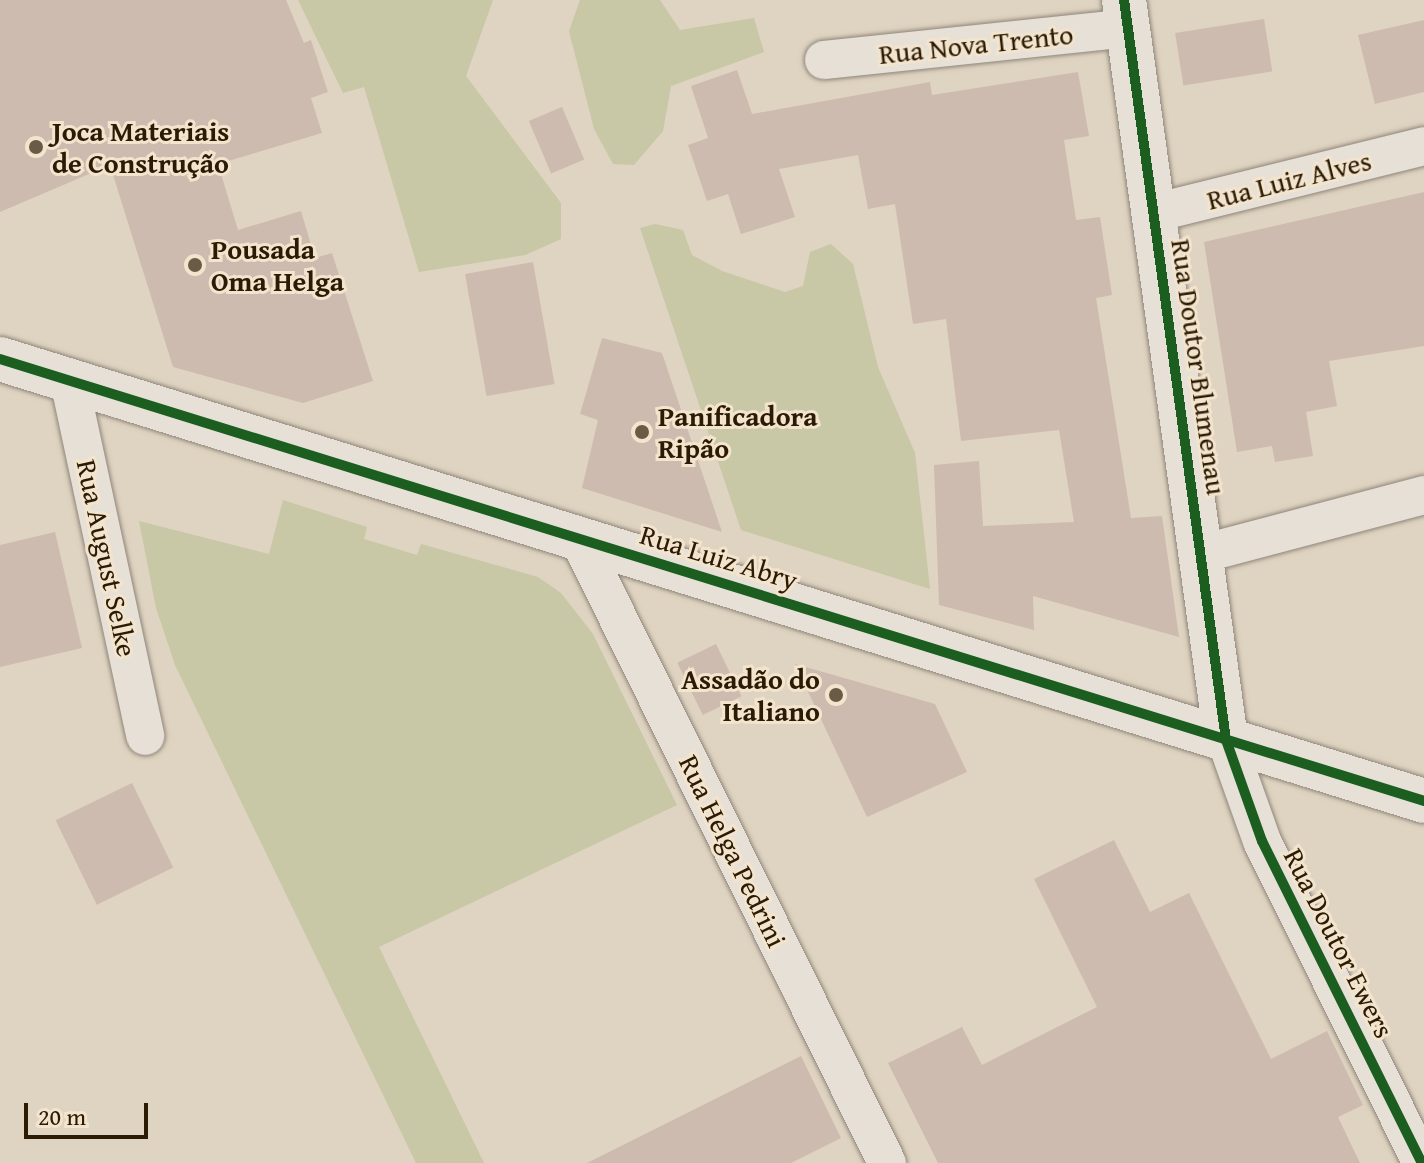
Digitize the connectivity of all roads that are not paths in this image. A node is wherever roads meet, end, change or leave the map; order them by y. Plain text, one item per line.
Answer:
1 (1126, 14) edge
2 (824, 60) dead end
3 (1424, 146) edge
4 (1154, 213) junction
5 (0, 359) edge
6 (69, 380) junction
7 (1424, 495) edge
8 (579, 539) junction
9 (1201, 554) junction
10 (145, 736) dead end
11 (1226, 740) junction
12 (1424, 801) edge
13 (887, 1163) edge
14 (1422, 1163) edge

1 - 2 street, Rua Nova Trento
1 - 4 main road, Rua Doutor Blumenau
3 - 4 street, Rua Luiz Alves
4 - 9 main road, Rua Doutor Blumenau
5 - 6 main road, Rua Luiz Abry
6 - 8 main road, Rua Luiz Abry
6 - 10 street, Rua August Selke
7 - 9 street
8 - 11 main road, Rua Luiz Abry
8 - 13 street, Rua Helga Pedrini
9 - 11 main road, Rua Doutor Blumenau
11 - 12 main road, Rua Luiz Abry
11 - 14 street, Rua Doutor Ewers

